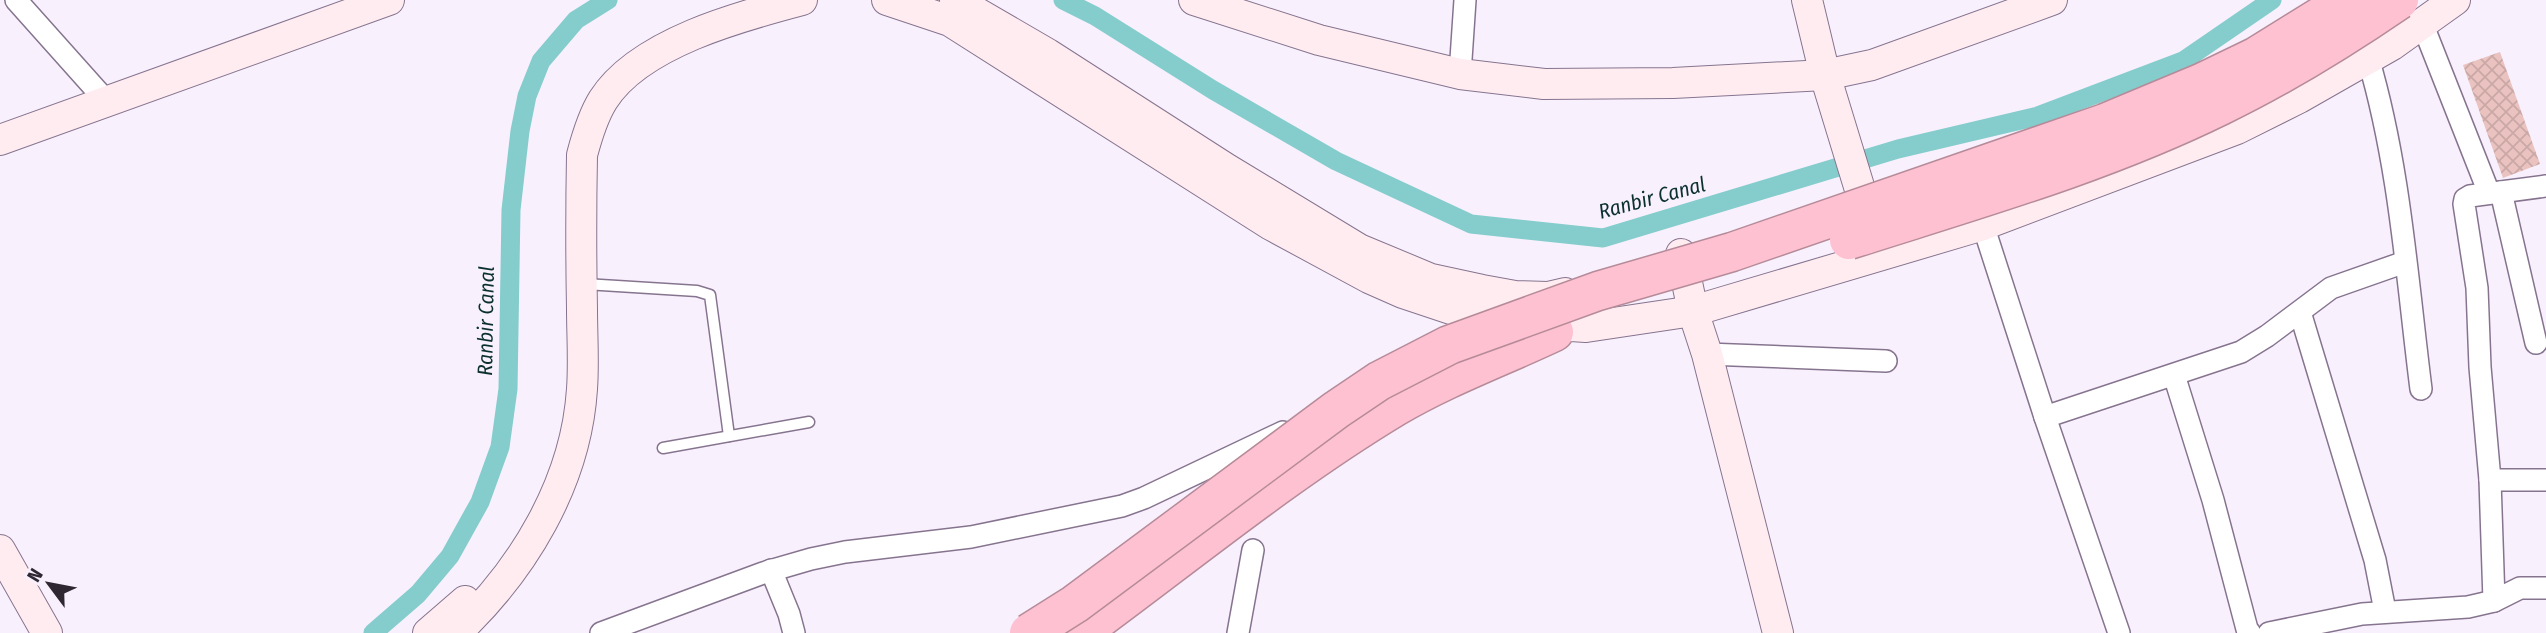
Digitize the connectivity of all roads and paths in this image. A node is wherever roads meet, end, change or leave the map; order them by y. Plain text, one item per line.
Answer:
1 (16, 0) edge
2 (389, 0) edge
3 (731, 0) edge
4 (802, 0) edge
5 (887, 0) edge
6 (955, 0) edge
7 (1194, 0) edge
8 (1465, 0) edge
9 (1807, 0) edge
10 (2052, 0) edge
11 (2330, 0) edge
12 (2347, 0) edge
13 (2455, 0) edge
14 (2411, 12) edge
15 (2368, 58) junction
16 (1460, 74) junction
17 (1825, 75) junction
18 (108, 103) junction
19 (0, 140) edge
20 (2546, 186) edge
21 (1860, 189) junction
22 (2495, 193) junction
23 (1983, 225) junction
24 (1681, 254) junction
25 (2405, 262) junction
26 (582, 284) junction
27 (1570, 292) junction
28 (1693, 311) junction
29 (2300, 312) junction
30 (1503, 319) junction
31 (2536, 343) dead end
32 (1707, 354) junction
33 (1886, 361) dead end
34 (2174, 375) junction
35 (2421, 389) dead end
36 (2045, 417) junction
37 (809, 422) dead end
38 (729, 436) junction
39 (663, 448) dead end
40 (2490, 480) junction
41 (2546, 480) edge
42 (0, 550) edge
43 (1254, 550) dead end
44 (771, 570) junction
45 (2546, 588) edge
46 (2494, 601) junction
47 (2385, 611) junction
48 (47, 633) edge
49 (428, 633) edge
50 (456, 633) edge
51 (601, 633) edge
52 (794, 633) edge
53 (1029, 633) edge
54 (1080, 633) edge
55 (1238, 633) edge
56 (1778, 633) edge
57 (2119, 633) edge
58 (2250, 633) edge
59 (2269, 633) edge

1 - 18 street
2 - 18 street
3 - 49 street
4 - 26 street
5 - 30 street
6 - 27 street
7 - 16 street
8 - 16 street
9 - 17 street
10 - 17 street
11 - 21 street
12 - 53 highway, bridge
13 - 14 street
14 - 15 street
14 - 22 street
14 - 54 highway, bridge
15 - 23 street
15 - 25 street
16 - 17 street
17 - 21 street
18 - 19 street
20 - 22 street
21 - 24 street
22 - 31 street
22 - 40 street
23 - 28 street
23 - 36 street
24 - 27 street
24 - 28 street
25 - 29 street
25 - 35 street
26 - 38 lane
26 - 50 street
27 - 30 street
28 - 30 street
28 - 32 street
29 - 34 street
29 - 47 street
30 - 44 street
32 - 33 street
32 - 56 street
34 - 36 street
34 - 58 street
36 - 57 street
37 - 38 lane
38 - 39 lane
40 - 41 street
40 - 46 street
42 - 48 street
43 - 55 street
44 - 51 street
44 - 52 street
45 - 46 street
46 - 47 street
47 - 59 street

